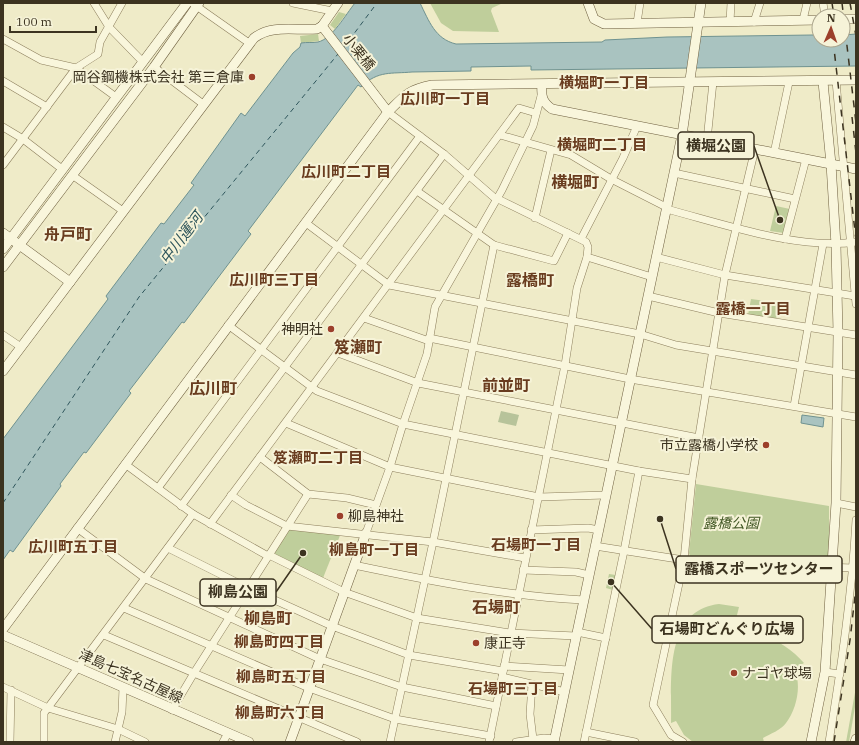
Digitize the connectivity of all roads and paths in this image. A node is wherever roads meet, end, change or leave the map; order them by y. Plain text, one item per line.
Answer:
1 (94, 3) edge
2 (122, 3) edge
3 (187, 3) edge
4 (292, 3) edge
5 (338, 3) edge
6 (588, 3) edge
7 (640, 3) edge
8 (701, 3) edge
9 (731, 3) edge
10 (760, 3) edge
11 (807, 3) edge
12 (196, 4) edge
13 (332, 11) junction
14 (803, 20) junction
15 (811, 20) edge
16 (699, 22) junction
17 (730, 22) junction
18 (754, 22) junction
19 (637, 23) junction
20 (322, 26) junction
21 (109, 27) junction
22 (3, 39) edge
23 (249, 43) junction
24 (143, 62) junction
25 (154, 67) junction
26 (76, 68) junction
27 (856, 80) edge
28 (3, 81) edge
29 (836, 81) junction
30 (689, 82) junction
31 (713, 82) junction
32 (789, 82) junction
33 (823, 82) junction
34 (542, 85) junction
35 (541, 96) junction
36 (116, 97) junction
37 (203, 104) junction
38 (47, 107) junction
39 (388, 112) junction
40 (536, 113) junction
41 (637, 126) junction
42 (3, 127) edge
43 (500, 135) junction
44 (682, 135) junction
45 (420, 136) junction
46 (23, 139) junction
47 (707, 140) junction
48 (525, 142) junction
49 (755, 149) junction
50 (551, 150) junction
51 (774, 153) junction
52 (444, 154) junction
53 (806, 159) junction
54 (831, 164) junction
55 (3, 165) edge
56 (843, 167) junction
57 (62, 169) junction
58 (856, 169) edge
59 (674, 173) junction
60 (72, 175) junction
61 (470, 176) junction
62 (611, 179) junction
63 (746, 189) junction
64 (417, 191) junction
65 (498, 199) junction
66 (795, 199) junction
67 (666, 208) junction
68 (445, 210) junction
69 (123, 211) junction
70 (535, 218) junction
71 (306, 223) junction
72 (737, 227) junction
73 (3, 233) edge
74 (568, 233) junction
75 (476, 234) junction
76 (11, 239) junction
77 (581, 239) junction
78 (785, 239) junction
79 (854, 242) edge
80 (823, 244) junction
81 (20, 245) junction
82 (494, 245) junction
83 (836, 245) junction
84 (338, 247) junction
85 (3, 249) edge
86 (587, 257) junction
87 (656, 257) junction
88 (363, 265) junction
89 (3, 267) edge
90 (725, 275) junction
91 (652, 277) junction
92 (70, 282) junction
93 (389, 285) junction
94 (815, 290) junction
95 (838, 294) junction
96 (441, 296) junction
97 (648, 296) junction
98 (856, 300) edge
99 (482, 304) junction
100 (719, 313) junction
101 (364, 318) junction
102 (573, 322) junction
103 (228, 325) junction
104 (808, 328) junction
105 (838, 333) junction
106 (640, 334) junction
107 (3, 335) edge
108 (856, 335) edge
109 (429, 339) junction
110 (21, 347) junction
111 (473, 348) junction
112 (260, 349) junction
113 (713, 352) junction
114 (338, 353) junction
115 (565, 365) junction
116 (801, 365) junction
117 (286, 368) junction
118 (3, 371) edge
119 (837, 372) junction
120 (856, 375) edge
121 (630, 379) junction
122 (418, 383) junction
123 (312, 388) junction
124 (464, 392) junction
125 (706, 392) junction
126 (794, 406) junction
127 (556, 410) junction
128 (836, 413) junction
129 (856, 417) edge
130 (286, 423) junction
131 (621, 423) junction
132 (403, 424) junction
133 (455, 435) junction
134 (699, 438) junction
135 (548, 453) junction
136 (260, 457) junction
137 (126, 464) junction
138 (612, 466) junction
139 (390, 467) junction
140 (639, 471) junction
141 (447, 478) junction
142 (692, 479) junction
143 (158, 488) junction
144 (308, 494) junction
145 (606, 494) junction
146 (231, 496) junction
147 (539, 497) junction
148 (836, 503) junction
149 (376, 505) junction
150 (181, 506) junction
151 (856, 507) edge
152 (193, 514) junction
153 (856, 520) edge
154 (210, 524) junction
155 (287, 526) junction
156 (77, 528) junction
157 (531, 530) junction
158 (598, 530) junction
159 (366, 533) junction
160 (434, 542) junction
161 (595, 546) junction
162 (168, 548) junction
163 (624, 551) junction
164 (268, 555) junction
165 (525, 558) junction
166 (684, 560) junction
167 (354, 565) junction
168 (832, 567) junction
169 (853, 568) junction
170 (523, 570) junction
171 (589, 575) junction
172 (146, 579) junction
173 (425, 580) junction
174 (248, 588) junction
175 (344, 592) junction
176 (518, 595) junction
177 (584, 600) junction
178 (124, 608) junction
179 (230, 617) junction
180 (417, 618) junction
181 (332, 626) junction
182 (3, 628) edge
183 (510, 633) junction
184 (3, 634) edge
185 (577, 634) junction
186 (104, 635) junction
187 (606, 638) junction
188 (212, 645) junction
189 (409, 655) junction
190 (320, 658) junction
191 (78, 668) junction
192 (569, 670) junction
193 (503, 671) junction
194 (825, 672) junction
195 (194, 673) junction
196 (840, 674) junction
197 (532, 684) junction
198 (3, 687) edge
199 (402, 687) junction
200 (123, 688) junction
201 (309, 688) junction
202 (10, 690) junction
203 (565, 692) junction
204 (496, 706) junction
205 (48, 708) junction
206 (172, 710) junction
207 (299, 717) junction
208 (395, 719) junction
209 (118, 729) junction
210 (586, 732) junction
211 (228, 733) junction
212 (671, 734) junction
213 (490, 739) edge
214 (856, 739) edge
215 (533, 740) junction
216 (554, 741) edge
217 (10, 742) edge
218 (44, 742) edge
219 (116, 742) edge
220 (145, 742) edge
221 (223, 742) edge
222 (249, 742) edge
223 (290, 742) edge
224 (357, 742) edge
225 (390, 742) edge
226 (516, 742) edge
227 (584, 742) edge
228 (635, 742) edge
229 (668, 742) edge
230 (683, 742) edge
231 (811, 742) edge
232 (829, 742) edge
233 (856, 742) edge

1 - 21 street
2 - 21 street
3 - 24 street
4 - 13 street
5 - 13 street
6 - 19 street
7 - 19 street
8 - 16 street
9 - 17 street
10 - 18 street
11 - 14 street
12 - 23 street
12 - 25 street
13 - 20 street
14 - 15 street
14 - 18 street
16 - 17 street
16 - 19 street
16 - 30 street
17 - 18 street
20 - 23 street
20 - 39 street, 小栗橋
21 - 24 street
21 - 26 street
22 - 26 street
23 - 37 street
24 - 36 street
25 - 37 street
25 - 60 street
26 - 36 street
26 - 38 street
27 - 29 street
28 - 38 street
29 - 33 street
29 - 56 street
30 - 31 street
30 - 34 street
30 - 44 street
31 - 32 street
31 - 47 street
32 - 33 street
32 - 51 street
33 - 54 street
34 - 35 street
34 - 39 street
35 - 40 street
35 - 41 street
36 - 57 street
37 - 69 street
38 - 46 street
39 - 45 street
39 - 71 street
40 - 43 street
40 - 48 street
41 - 44 street
41 - 62 street
42 - 46 street
43 - 48 street
43 - 61 street
44 - 47 street
44 - 59 street
45 - 52 street
45 - 84 street
46 - 55 street
46 - 57 street
47 - 49 street
48 - 50 street
48 - 65 street
49 - 51 street
49 - 63 street
50 - 62 street
50 - 70 street
51 - 53 street
52 - 61 street
52 - 64 street
53 - 54 street
53 - 66 street
54 - 56 street
54 - 83 street
56 - 58 street
56 - 79 street
57 - 76 street
59 - 63 street
59 - 67 street
60 - 69 street
60 - 81 street
61 - 65 street
61 - 68 street
62 - 67 street
62 - 77 street
63 - 66 street
63 - 72 street
64 - 68 street
64 - 88 street
65 - 70 street
65 - 75 street
66 - 78 street
67 - 72 street
67 - 87 street
68 - 75 street
68 - 93 street
69 - 92 street
70 - 74 street
71 - 84 street
71 - 103 street
72 - 78 street
72 - 90 street
73 - 76 street
74 - 77 street
74 - 82 street
75 - 82 street
75 - 96 street
76 - 81 street
76 - 85 street
77 - 86 street
78 - 80 street
79 - 83 street
79 - 98 street
80 - 83 street
80 - 94 street
81 - 89 street
81 - 92 street
82 - 99 street
83 - 95 street
84 - 88 street
84 - 112 street
86 - 91 street
86 - 102 street
87 - 90 street
87 - 91 street
88 - 93 street
88 - 117 street
90 - 94 street
90 - 100 street
91 - 97 street
92 - 110 street
93 - 96 street
93 - 101 street
94 - 95 street
94 - 104 street
95 - 98 street
95 - 105 street
96 - 99 street
96 - 109 street
97 - 100 street
97 - 106 street
99 - 102 street
99 - 111 street
100 - 104 street
100 - 113 street
101 - 109 street
101 - 114 street
102 - 106 street
102 - 115 street
103 - 112 street
103 - 137 street
104 - 105 street
104 - 116 street
105 - 108 street
105 - 119 street
106 - 113 street
106 - 121 street
107 - 110 street
109 - 111 street
109 - 122 street
110 - 118 street
111 - 115 street
111 - 124 street
112 - 117 street
112 - 143 street
113 - 116 street
113 - 125 street
114 - 122 street
114 - 123 street
115 - 121 street
115 - 127 street
116 - 119 street
116 - 126 street
117 - 123 street
117 - 150 street
119 - 120 street
119 - 128 street
121 - 125 street
121 - 131 street
122 - 124 street
122 - 132 street
123 - 130 street
123 - 132 street
124 - 127 street
124 - 133 street
125 - 126 street
125 - 134 street
126 - 128 street
127 - 131 street
127 - 135 street
128 - 129 street
128 - 148 street
130 - 136 street
130 - 139 street
131 - 134 street
131 - 138 street
132 - 133 street
132 - 139 street
133 - 135 street
133 - 141 street
134 - 142 street
135 - 138 street
135 - 147 street
136 - 144 street
136 - 146 street
137 - 143 street
137 - 156 street
138 - 140 street
138 - 145 street
139 - 141 street
139 - 149 street
140 - 142 street
140 - 163 street
141 - 147 street
141 - 160 street
142 - 166 street
143 - 150 street
144 - 149 street
144 - 155 street
145 - 147 street
145 - 158 street
146 - 154 street
146 - 155 street
147 - 157 street
148 - 151 street
148 - 168 street
149 - 159 street
150 - 152 street
152 - 154 street
152 - 162 street
153 - 169 street
154 - 164 street
155 - 159 street
155 - 164 street
156 - 172 street
156 - 182 street
157 - 158 street
157 - 165 street
158 - 161 street
159 - 160 street
159 - 167 street
160 - 165 street
160 - 173 street
161 - 163 street
161 - 171 street
162 - 172 street
162 - 174 street
163 - 166 street
163 - 187 street
164 - 174 street
164 - 175 street
165 - 170 street
166 - 168 street
166 - 212 street
167 - 173 street
167 - 175 street
168 - 169 street
168 - 194 street
169 - 196 street
170 - 171 street
170 - 176 street
171 - 177 street
172 - 178 street
172 - 179 street
173 - 176 street
173 - 180 street
174 - 179 street
174 - 181 street
175 - 180 street
175 - 181 street
176 - 177 street
176 - 183 street
177 - 185 street
178 - 186 street
178 - 188 street
179 - 188 street
179 - 190 street
180 - 183 street
180 - 189 street
181 - 189 street
181 - 190 street
183 - 185 street
183 - 193 street
184 - 191 street, 津島七宝名古屋線
185 - 187 street
185 - 192 street
186 - 191 street
186 - 195 street
187 - 210 street
188 - 195 street
188 - 201 street
189 - 193 street
189 - 199 street
190 - 199 street
190 - 201 street
191 - 200 street, 津島七宝名古屋線
191 - 205 street
192 - 193 street
192 - 203 street
193 - 197 street
193 - 204 street
194 - 196 street
194 - 231 street
195 - 206 street
195 - 207 street
196 - 232 street
197 - 203 street
197 - 215 street
198 - 202 street
199 - 204 street
199 - 208 street
200 - 206 street, 津島七宝名古屋線
200 - 209 street
201 - 207 street
201 - 208 street
202 - 205 street
202 - 217 street
203 - 216 street
204 - 213 street
205 - 209 street
205 - 218 street
206 - 211 street, 津島七宝名古屋線
207 - 223 street
207 - 224 street
208 - 213 street
208 - 225 street
209 - 219 street
209 - 220 street
210 - 227 street
210 - 228 street
211 - 221 street
211 - 222 street, 津島七宝名古屋線
212 - 229 street
212 - 230 street
214 - 233 street
215 - 216 street
215 - 226 street

